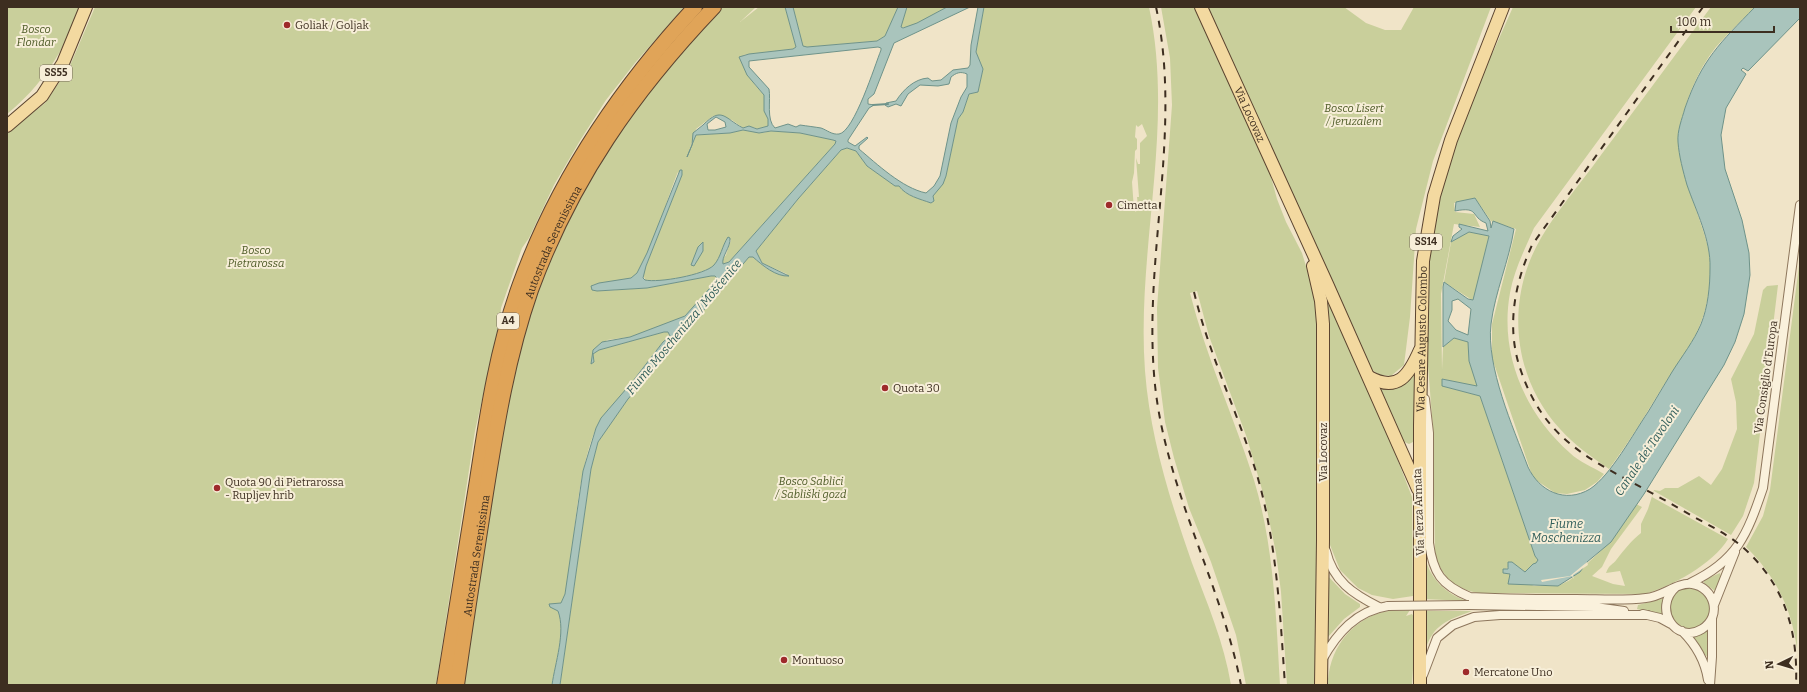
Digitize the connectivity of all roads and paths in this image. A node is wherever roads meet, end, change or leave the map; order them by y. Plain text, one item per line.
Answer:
1 (86, 7) edge
2 (695, 7) edge
3 (714, 7) edge
4 (1201, 7) edge
5 (1503, 7) edge
6 (7, 126) edge
7 (1800, 205) edge
8 (1298, 222) junction
9 (1422, 346) junction
10 (1422, 374) junction
11 (1369, 377) junction
12 (1420, 494) junction
13 (1323, 540) junction
14 (1737, 548) junction
15 (1689, 584) junction
16 (1676, 587) junction
17 (1647, 598) junction
18 (1714, 605) junction
19 (1379, 607) junction
20 (1595, 607) junction
21 (1648, 615) junction
22 (1712, 618) junction
23 (1671, 624) junction
24 (1681, 631) junction
25 (1328, 649) junction
26 (1321, 664) junction
27 (444, 685) edge
28 (457, 685) edge
29 (1320, 685) edge
30 (1325, 685) edge
31 (1420, 685) edge
32 (1710, 685) edge

1 - 6 main road, SS55
2 - 27 highway, Autostrada Serenissima / A4
3 - 28 highway, Autostrada Serenissima / A4
4 - 8 main road, Via Locovaz
5 - 9 main road, Via Cesare Augusto Colombo / SS14
7 - 14 street, Via Consiglio d'Europa
8 - 11 main road, Via Locovaz
8 - 13 main road, Via Locovaz
9 - 10 main road, Via Cesare Augusto Colombo / SS14
9 - 11 main road
10 - 12 main road, Via Cesare Augusto Colombo / SS14
10 - 17 street, Via Terza Armata
11 - 12 main road, Via Locovaz
12 - 31 main road, Via Cesare Augusto Colombo / SS14
13 - 19 street
13 - 26 main road, Via Locovaz
14 - 15 street, Via Consiglio d'Europa
14 - 18 street, Via Consiglio d'Europa
15 - 16 street, Via Terza Armata
15 - 18 street
16 - 17 street, Via Terza Armata
16 - 23 street
17 - 20 street, Via Terza Armata
18 - 22 street, Via Terza Armata
19 - 20 street, Via Terza Armata, bridge
19 - 25 street, Via Terza Armata
20 - 21 street, Via Terza Armata
21 - 23 street, Via Terza Armata
21 - 31 street, Via Terza Armata
22 - 24 street
22 - 32 street, Via Terza Armata
23 - 24 street, Via Terza Armata
24 - 32 street, Via Terza Armata
25 - 26 street, Via Terza Armata
25 - 30 street
26 - 29 main road, Via Locovaz

